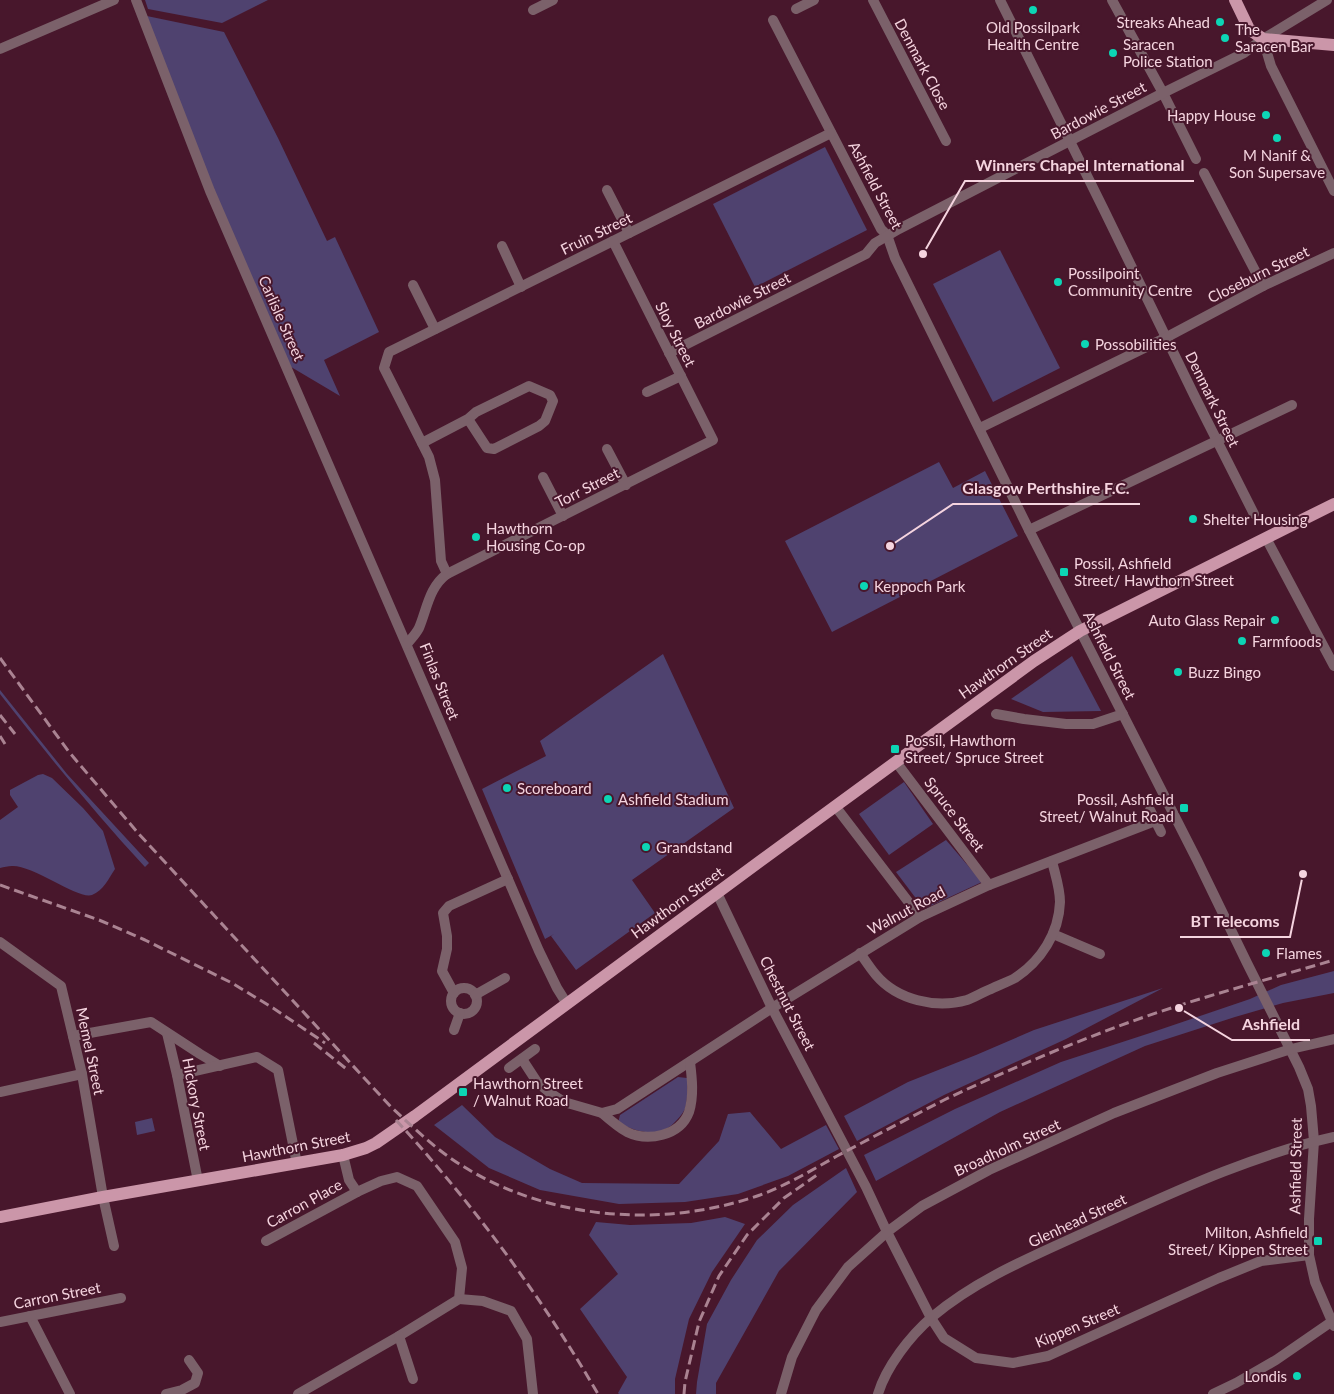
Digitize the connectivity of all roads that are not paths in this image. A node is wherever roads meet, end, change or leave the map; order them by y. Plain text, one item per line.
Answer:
1 (114, 0) edge
2 (136, 0) edge
3 (553, 0) edge
4 (814, 0) edge
5 (872, 0) edge
6 (1000, 0) edge
7 (1112, 0) edge
8 (1234, 0) edge
9 (1327, 0) edge
10 (796, 9) dead end
11 (533, 10) dead end
12 (773, 20) dead end
13 (1263, 39) junction
14 (1334, 45) edge
15 (0, 49) edge
16 (1163, 93) junction
17 (831, 133) junction
18 (946, 141) dead end
19 (1070, 142) junction
20 (1196, 159) dead end
21 (1204, 173) dead end
22 (608, 190) dead end
23 (1334, 191) edge
24 (629, 233) junction
25 (887, 236) junction
26 (613, 242) junction
27 (502, 246) dead end
28 (1334, 253) edge
29 (413, 285) dead end
30 (1263, 286) junction
31 (521, 287) junction
32 (436, 329) junction
33 (1167, 337) junction
34 (669, 353) junction
35 (681, 376) junction
36 (647, 392) dead end
37 (1292, 405) dead end
38 (468, 419) junction
39 (980, 428) junction
40 (713, 440) joint
41 (1217, 440) junction
42 (422, 443) junction
43 (607, 449) dead end
44 (543, 477) dead end
45 (626, 485) junction
46 (1334, 504) edge
47 (1254, 514) dead end
48 (563, 516) junction
49 (1029, 530) junction
50 (1266, 538) junction
51 (447, 574) junction
52 (1080, 631) junction
53 (407, 644) junction
54 (1334, 666) edge
55 (996, 714) dead end
56 (1123, 714) junction
57 (896, 762) junction
58 (835, 806) junction
59 (1150, 810) dead end
60 (1156, 821) junction
61 (1161, 832) dead end
62 (1052, 861) junction
63 (508, 879) junction
64 (989, 885) junction
65 (717, 893) junction
66 (920, 917) junction
67 (1053, 934) junction
68 (0, 942) edge
69 (860, 953) junction
70 (1100, 954) dead end
71 (505, 978) dead end
72 (454, 993) junction
73 (476, 995) junction
74 (567, 1004) junction
75 (772, 1008) junction
76 (460, 1014) junction
77 (454, 1030) dead end
78 (167, 1033) junction
79 (72, 1036) junction
80 (1334, 1039) edge
81 (535, 1049) dead end
82 (1291, 1049) junction
83 (522, 1059) junction
84 (690, 1062) junction
85 (220, 1066) junction
86 (509, 1068) dead end
87 (82, 1074) junction
88 (177, 1075) junction
89 (0, 1092) edge
90 (602, 1113) junction
91 (1334, 1136) edge
92 (1314, 1141) junction
93 (343, 1155) junction
94 (297, 1164) junction
95 (860, 1177) joint
96 (198, 1181) junction
97 (357, 1192) junction
98 (103, 1197) junction
99 (0, 1217) edge
100 (887, 1232) junction
101 (266, 1241) dead end
102 (114, 1246) dead end
103 (1309, 1255) junction
104 (121, 1298) dead end
105 (459, 1299) junction
106 (30, 1316) junction
107 (931, 1318) junction
108 (0, 1322) edge
109 (1333, 1322) edge
110 (399, 1336) junction
111 (189, 1360) dead end
112 (413, 1379) dead end
113 (70, 1394) edge
114 (166, 1394) edge
115 (298, 1394) edge
116 (533, 1394) edge
117 (781, 1394) edge
118 (878, 1394) edge
119 (1213, 1394) edge

1 - 15 street
2 - 53 street, Carlisle Street
3 - 11 street
4 - 10 street
5 - 18 street, Denmark Close
6 - 19 street, Denmark Street
7 - 16 street
8 - 13 main road
9 - 13 street, Bardowie Street
12 - 17 street, Ashfield Street
13 - 14 main road
13 - 16 street, Bardowie Street
13 - 23 street
16 - 19 street, Bardowie Street
16 - 20 street
17 - 24 street, Fruin Street
17 - 25 street, Ashfield Street
19 - 25 street, Bardowie Street
19 - 33 street, Denmark Street
21 - 30 street
22 - 24 street
24 - 26 street, Fruin Street
25 - 34 street, Bardowie Street
25 - 39 street, Ashfield Street
26 - 31 street, Fruin Street
26 - 34 street, Sloy Street
27 - 31 street
28 - 30 street, Closeburn Street
29 - 32 street
30 - 33 street, Closeburn Street
31 - 32 street, Fruin Street
32 - 42 street, Fruin Street
33 - 39 street, Closeburn Street
33 - 41 street, Denmark Street
34 - 35 street, Sloy Street
35 - 36 street
35 - 40 street, Sloy Street
37 - 41 street
38 - 38 street
38 - 42 street
39 - 49 street, Ashfield Street
40 - 45 street, Torr Street
41 - 47 street, Denmark Street
41 - 49 street
42 - 51 street
43 - 45 street
44 - 48 street
45 - 48 street, Torr Street
46 - 50 main road, Hawthorn Street
48 - 51 street, Torr Street
49 - 52 street, Ashfield Street
50 - 52 main road, Hawthorn Street
50 - 54 street
51 - 53 street, Finlas Street
52 - 56 street, Ashfield Street
52 - 57 main road, Hawthorn Street
53 - 63 street, Finlas Street
55 - 56 street
56 - 82 street, Ashfield Street
57 - 58 main road, Hawthorn Street
57 - 64 street, Spruce Street
58 - 65 main road, Hawthorn Street
58 - 66 street
59 - 60 street
60 - 61 street
60 - 62 street, Walnut Road
62 - 64 street, Walnut Road
62 - 67 street
63 - 72 street
63 - 74 street, Finlas Street
64 - 66 street, Walnut Road
65 - 74 main road, Hawthorn Street
65 - 75 street, Chestnut Street
66 - 69 street, Walnut Road
67 - 69 street
67 - 70 street
68 - 79 street, Memel Street
69 - 75 street, Walnut Road
71 - 73 street
72 - 73 street
72 - 76 street
73 - 76 street
74 - 93 main road, Hawthorn Street
75 - 84 street, Walnut Road
75 - 95 street, Chestnut Street
76 - 77 street
78 - 79 street
78 - 85 street
78 - 88 street, Hickory Street
79 - 87 street, Memel Street
80 - 82 street, Broadholm Street
81 - 83 street
82 - 92 street, Ashfield Street
82 - 100 street, Broadholm Street
83 - 86 street
83 - 90 street
84 - 90 street, Walnut Road
84 - 90 street
85 - 88 street
85 - 94 street
87 - 89 street
87 - 98 street, Memel Street
88 - 96 street, Hickory Street
91 - 92 street, Glenhead Street
92 - 103 street, Ashfield Street
92 - 107 street, Glenhead Street
93 - 94 main road, Hawthorn Street
93 - 97 street
94 - 96 main road, Hawthorn Street
95 - 100 street, Kippen Street
96 - 98 main road, Hawthorn Street
97 - 101 street, Carron Place
97 - 105 street, Carron Place
98 - 99 main road, Hawthorn Street
98 - 102 street, Memel Street
100 - 107 street, Kippen Street
100 - 117 street, Broadholm Street
103 - 107 street, Kippen Street
103 - 109 street, Ashfield Street
104 - 106 street, Carron Street
105 - 110 street
105 - 116 street
106 - 108 street, Carron Street
106 - 113 street
107 - 118 street, Glenhead Street
109 - 119 street
110 - 112 street
110 - 115 street
111 - 114 street

